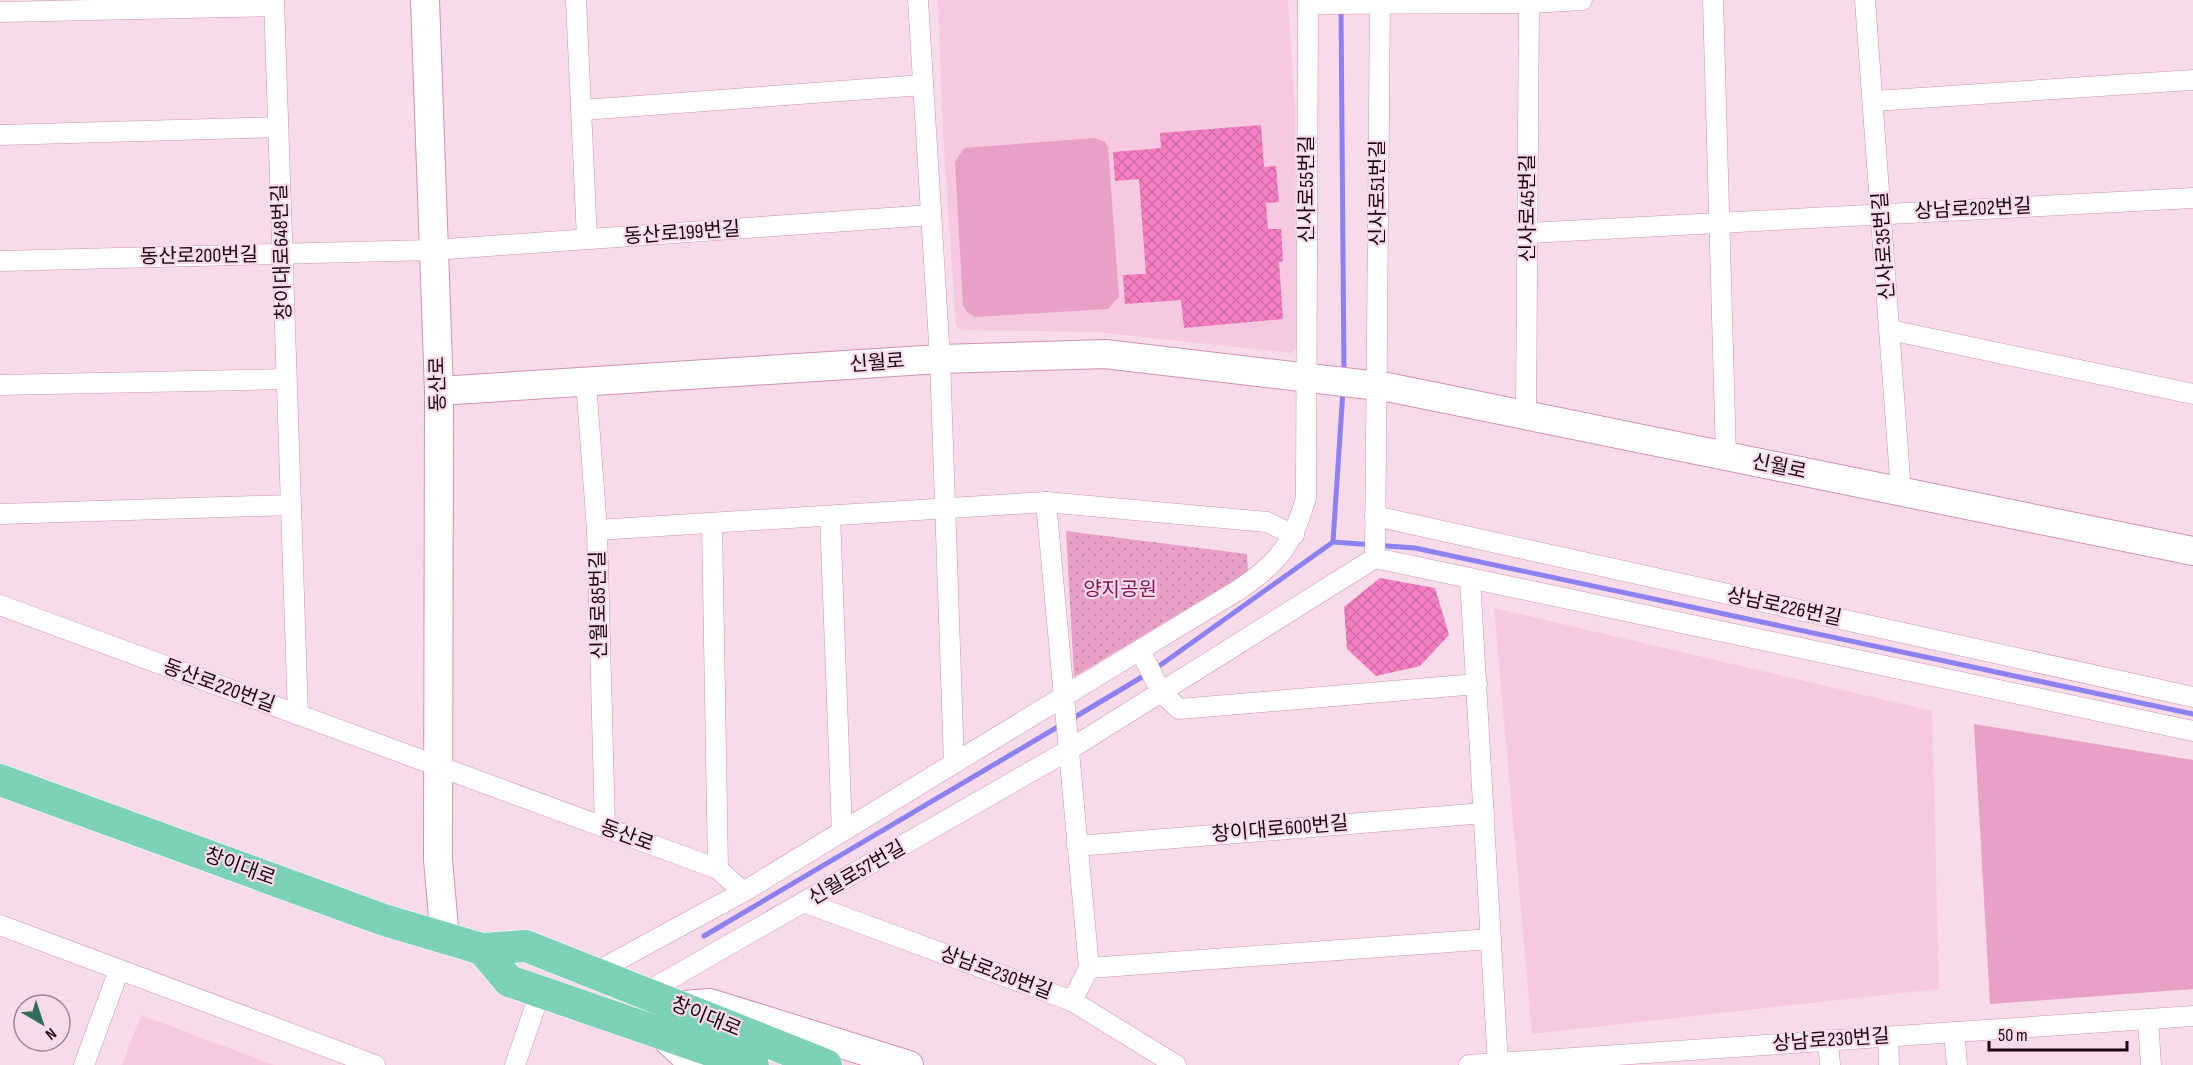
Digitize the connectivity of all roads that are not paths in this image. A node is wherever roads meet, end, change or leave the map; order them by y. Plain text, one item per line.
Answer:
1 (425, 0) edge
2 (576, 0) edge
3 (918, 0) edge
4 (1582, 0) edge
5 (1713, 0) edge
6 (1865, 0) edge
7 (1310, 2) edge
8 (1529, 2) edge
9 (274, 3) edge
10 (1376, 3) edge
11 (0, 12) edge
12 (2193, 80) edge
13 (923, 85) junction
14 (1874, 101) junction
15 (582, 110) junction
16 (278, 127) junction
17 (0, 135) edge
18 (2193, 198) edge
19 (1882, 214) junction
20 (931, 215) junction
21 (1718, 223) junction
22 (1528, 233) junction
23 (587, 239) junction
24 (433, 250) junction
25 (283, 254) junction
26 (0, 261) edge
27 (1890, 330) junction
28 (940, 359) junction
29 (1310, 378) junction
30 (286, 379) junction
31 (586, 382) junction
32 (1370, 384) junction
33 (0, 385) edge
34 (439, 391) junction
35 (2193, 394) edge
36 (1526, 415) junction
37 (1726, 456) junction
38 (1901, 492) junction
39 (1046, 502) junction
40 (291, 505) junction
41 (945, 508) junction
42 (0, 514) edge
43 (830, 516) junction
44 (712, 523) junction
45 (1375, 524) junction
46 (597, 530) junction
47 (1293, 535) junction
48 (2193, 551) edge
49 (1375, 557) junction
50 (1470, 578) junction
51 (0, 605) edge
52 (1141, 654) junction
53 (1477, 684) junction
54 (1159, 687) junction
55 (2193, 697) edge
56 (1063, 703) junction
57 (298, 715) junction
58 (2193, 731) edge
59 (1066, 743) junction
60 (954, 764) junction
61 (437, 768) junction
62 (0, 780) edge
63 (1484, 813) junction
64 (605, 827) junction
65 (842, 832) junction
66 (1077, 846) junction
67 (718, 869) junction
68 (743, 892) junction
69 (806, 903) junction
70 (2, 931) edge
71 (445, 939) junction
72 (1491, 939) junction
73 (482, 949) junction
74 (1089, 968) junction
75 (119, 970) junction
76 (594, 973) junction
77 (540, 993) junction
78 (645, 993) junction
79 (1072, 1001) junction
80 (680, 1005) junction
81 (2193, 1016) edge
82 (2148, 1019) junction
83 (1954, 1032) junction
84 (660, 1033) junction
85 (1887, 1036) junction
86 (1828, 1040) junction
87 (1755, 1055) edge
88 (1570, 1062) edge
89 (1498, 1064) edge
90 (84, 1065) edge
91 (375, 1065) edge
92 (515, 1065) edge
93 (698, 1065) edge
94 (753, 1065) edge
95 (826, 1065) edge
96 (909, 1065) edge
97 (1176, 1065) edge
98 (1469, 1065) edge
99 (1830, 1065) edge
100 (1889, 1065) edge
101 (1957, 1065) edge
102 (2151, 1065) edge

1 - 24 street, 동산로
2 - 15 street
3 - 13 street
4 - 8 street
5 - 21 street
6 - 14 street, 신사로35번길
7 - 10 street
7 - 29 street, 신사로55번길
8 - 10 street
8 - 22 street, 신사로45번길
9 - 11 street
9 - 16 street, 창이대로648번길
10 - 32 street, 신사로51번길
12 - 14 street
13 - 15 street
13 - 20 street
14 - 19 street, 신사로35번길
15 - 23 street
16 - 17 street
16 - 25 street, 창이대로648번길
18 - 19 street, 상남로202번길
19 - 21 street, 상남로202번길
19 - 27 street, 신사로35번길
20 - 23 street, 동산로199번길
20 - 28 street
21 - 22 street, 상남로202번길
21 - 37 street
22 - 36 street, 신사로45번길
23 - 24 street, 동산로199번길
24 - 25 street, 동산로200번길
24 - 34 street, 동산로
25 - 26 street, 동산로200번길
25 - 30 street, 창이대로648번길
27 - 35 street
27 - 38 street, 신사로35번길
28 - 29 street, 신월로
28 - 31 street, 신월로
28 - 41 street
29 - 32 street, 신월로
29 - 47 street, 신사로55번길
30 - 33 street
30 - 40 street, 창이대로648번길
31 - 34 street, 신월로
31 - 46 street, 신월로85번길
32 - 36 street, 신월로
32 - 45 street
34 - 61 street, 동산로
36 - 37 street, 신월로
37 - 38 street, 신월로
38 - 48 street, 신월로
39 - 41 street
39 - 47 street
39 - 56 street
40 - 42 street
40 - 57 street, 창이대로648번길
41 - 43 street
41 - 60 street
43 - 44 street
43 - 65 street
44 - 46 street
44 - 67 street
45 - 49 street
45 - 55 street, 상남로226번길
46 - 64 street, 신월로85번길
47 - 52 street, 신사로55번길
49 - 50 street
49 - 54 street, 신월로57번길
50 - 53 street
50 - 58 street
51 - 57 street, 동산로220번길
52 - 54 street
52 - 56 street, 신사로55번길
53 - 54 street
53 - 63 street
54 - 59 street, 신월로57번길
56 - 59 street
56 - 60 street, 신사로55번길
57 - 61 street, 동산로220번길
59 - 66 street
59 - 69 street, 신월로57번길
60 - 65 street, 신사로55번길
61 - 64 street, 동산로
61 - 71 street, 동산로
62 - 71 main road, 창이대로
63 - 66 street, 창이대로600번길
63 - 72 street
64 - 67 street, 동산로
65 - 68 street, 신사로55번길
66 - 74 street
67 - 68 street, 동산로
68 - 76 street, 신사로55번길
69 - 78 street, 신월로57번길
69 - 79 street, 상남로230번길
70 - 75 street
71 - 73 main road, 창이대로
72 - 74 street
72 - 89 street
73 - 76 main road, 창이대로
73 - 77 main road, 창이대로
74 - 79 street
75 - 90 street
75 - 91 street
76 - 78 main road, 창이대로
77 - 84 main road, 창이대로
77 - 92 street
78 - 80 main road, 창이대로
79 - 97 street, 상남로230번길
80 - 95 main road, 창이대로
80 - 96 street
81 - 82 street, 상남로230번길
82 - 83 street, 상남로230번길
82 - 102 street
83 - 85 street, 상남로230번길
83 - 101 street
84 - 93 street
84 - 94 main road, 창이대로
85 - 86 street, 상남로230번길
85 - 100 street
86 - 87 street, 상남로230번길
86 - 99 street
87 - 88 street, 상남로230번길
88 - 89 street, 상남로230번길
89 - 98 street, 상남로230번길

